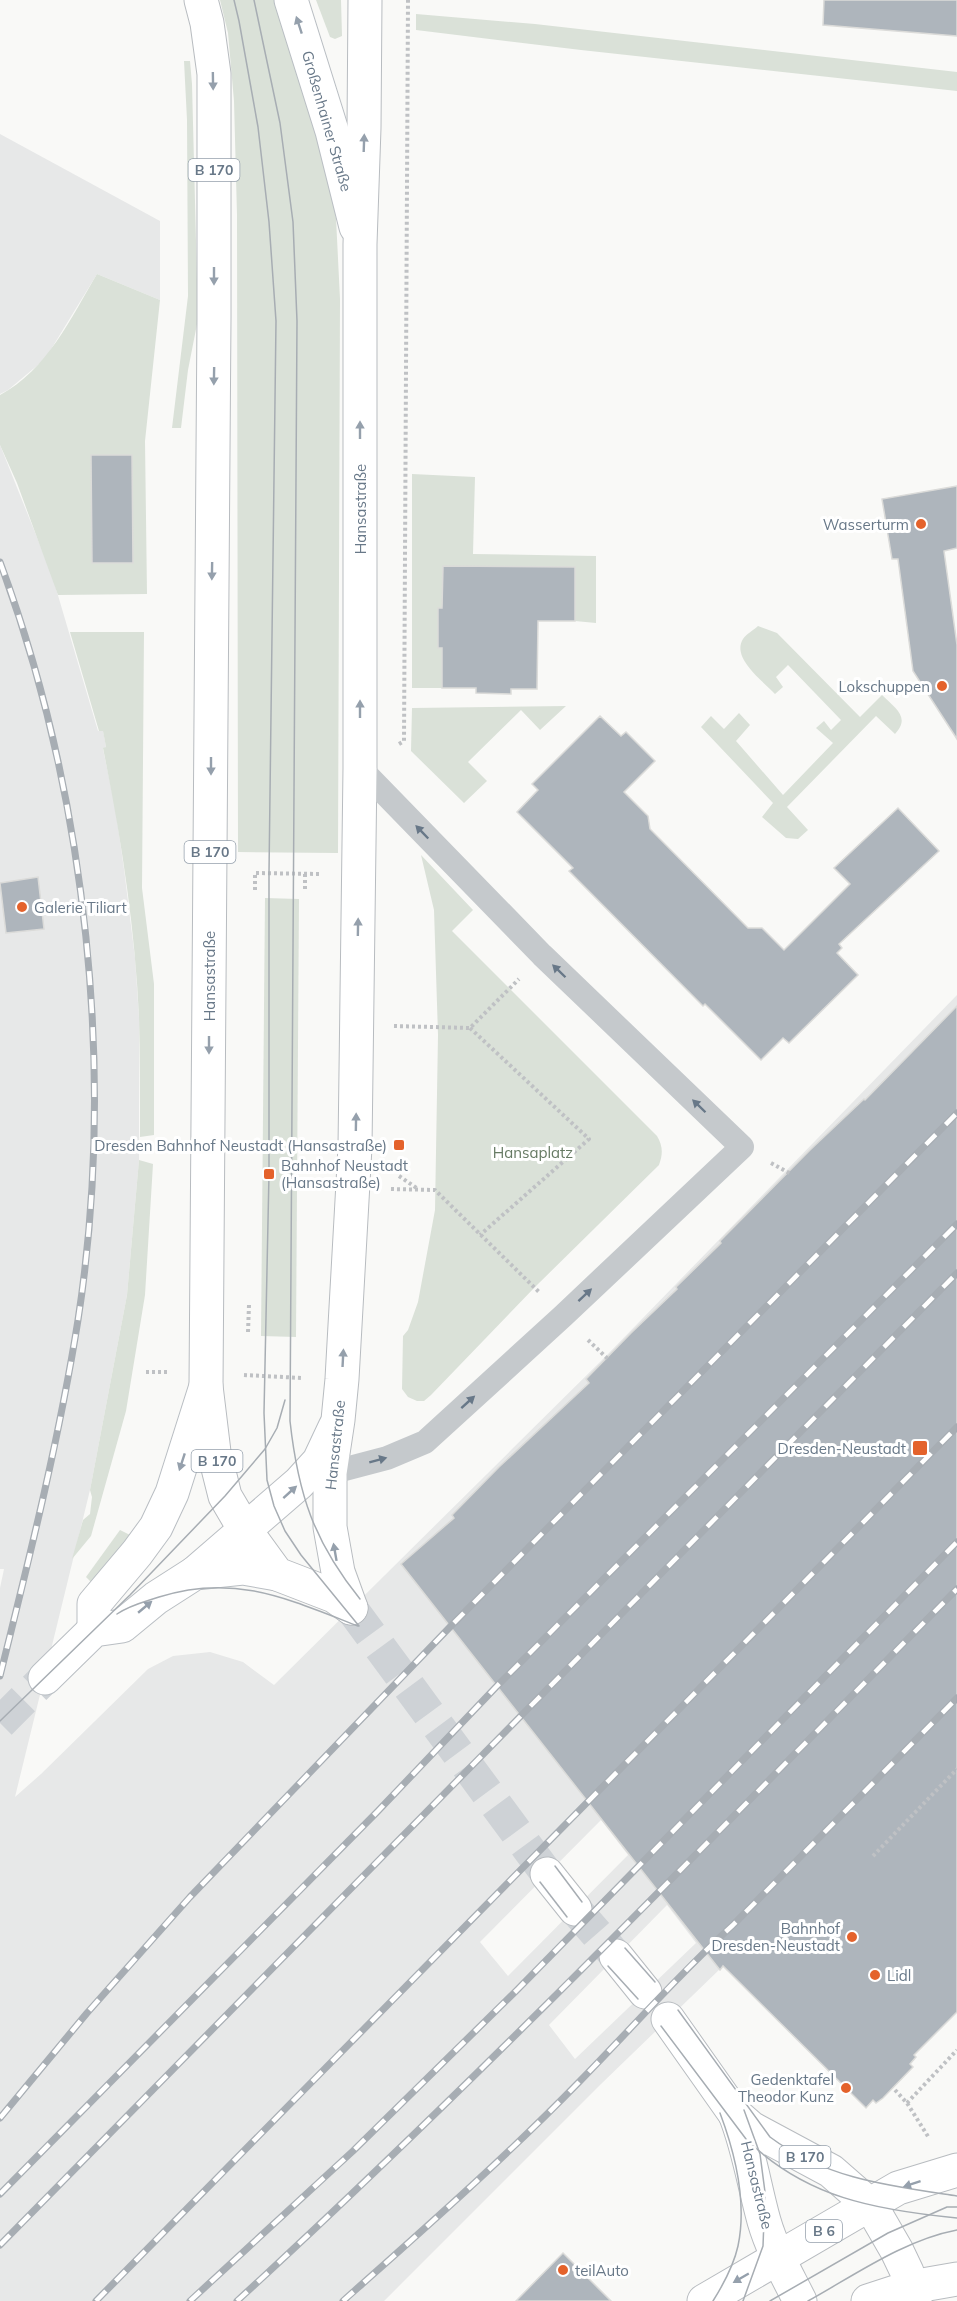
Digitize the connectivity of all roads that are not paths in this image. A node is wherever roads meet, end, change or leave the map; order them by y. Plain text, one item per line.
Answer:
1 (201, 0) edge
2 (291, 0) edge
3 (365, 0) edge
4 (360, 244) junction
5 (360, 768) junction
6 (206, 1386) junction
7 (338, 1420) junction
8 (330, 1473) junction
9 (245, 1530) junction
10 (195, 1573) junction
11 (277, 1574) junction
12 (94, 1630) junction
13 (45, 1678) tunnel mouth
14 (547, 1874) tunnel mouth
15 (575, 1909) tunnel mouth
16 (616, 1956) tunnel mouth
17 (645, 1992) dead end
18 (668, 2019) dead end
19 (735, 2114) junction
20 (953, 2171) edge
21 (871, 2206) junction
22 (778, 2257) junction
23 (957, 2279) edge
24 (913, 2294) edge
25 (704, 2301) edge
26 (800, 2301) edge
27 (868, 2301) edge

1 -> 6 main road, Hansastraße / B 170
4 -> 2 main road, Großenhainer Straße
4 -> 3 main road, Hansastraße
5 -> 4 main road, Hansastraße
7 -> 5 main road, Hansastraße
8 -> 5 lane
6 - 9 main road, Hansastraße / B 170
6 -> 12 main road
7 - 8 main road, Hansastraße
9 -> 7 main road
11 -> 8 main road, Hansastraße
9 - 10 main road
9 - 11 main road, Hansastraße / B 170
10 - 11 main road
12 -> 10 main road
12 - 13 main road
14 - 15 main road
16 - 17 main road
18 - 19 main road, Hansastraße / B 170
19 - 21 main road, Hansastraße / B 170
19 - 22 main road, Hansastraße / B 170
20 -> 21 main road, B 6
21 - 22 main road, B 6
21 - 24 main road, B 170
22 -> 25 main road, B 6
22 - 26 main road, B 170
23 - 24 main road
24 - 27 main road

